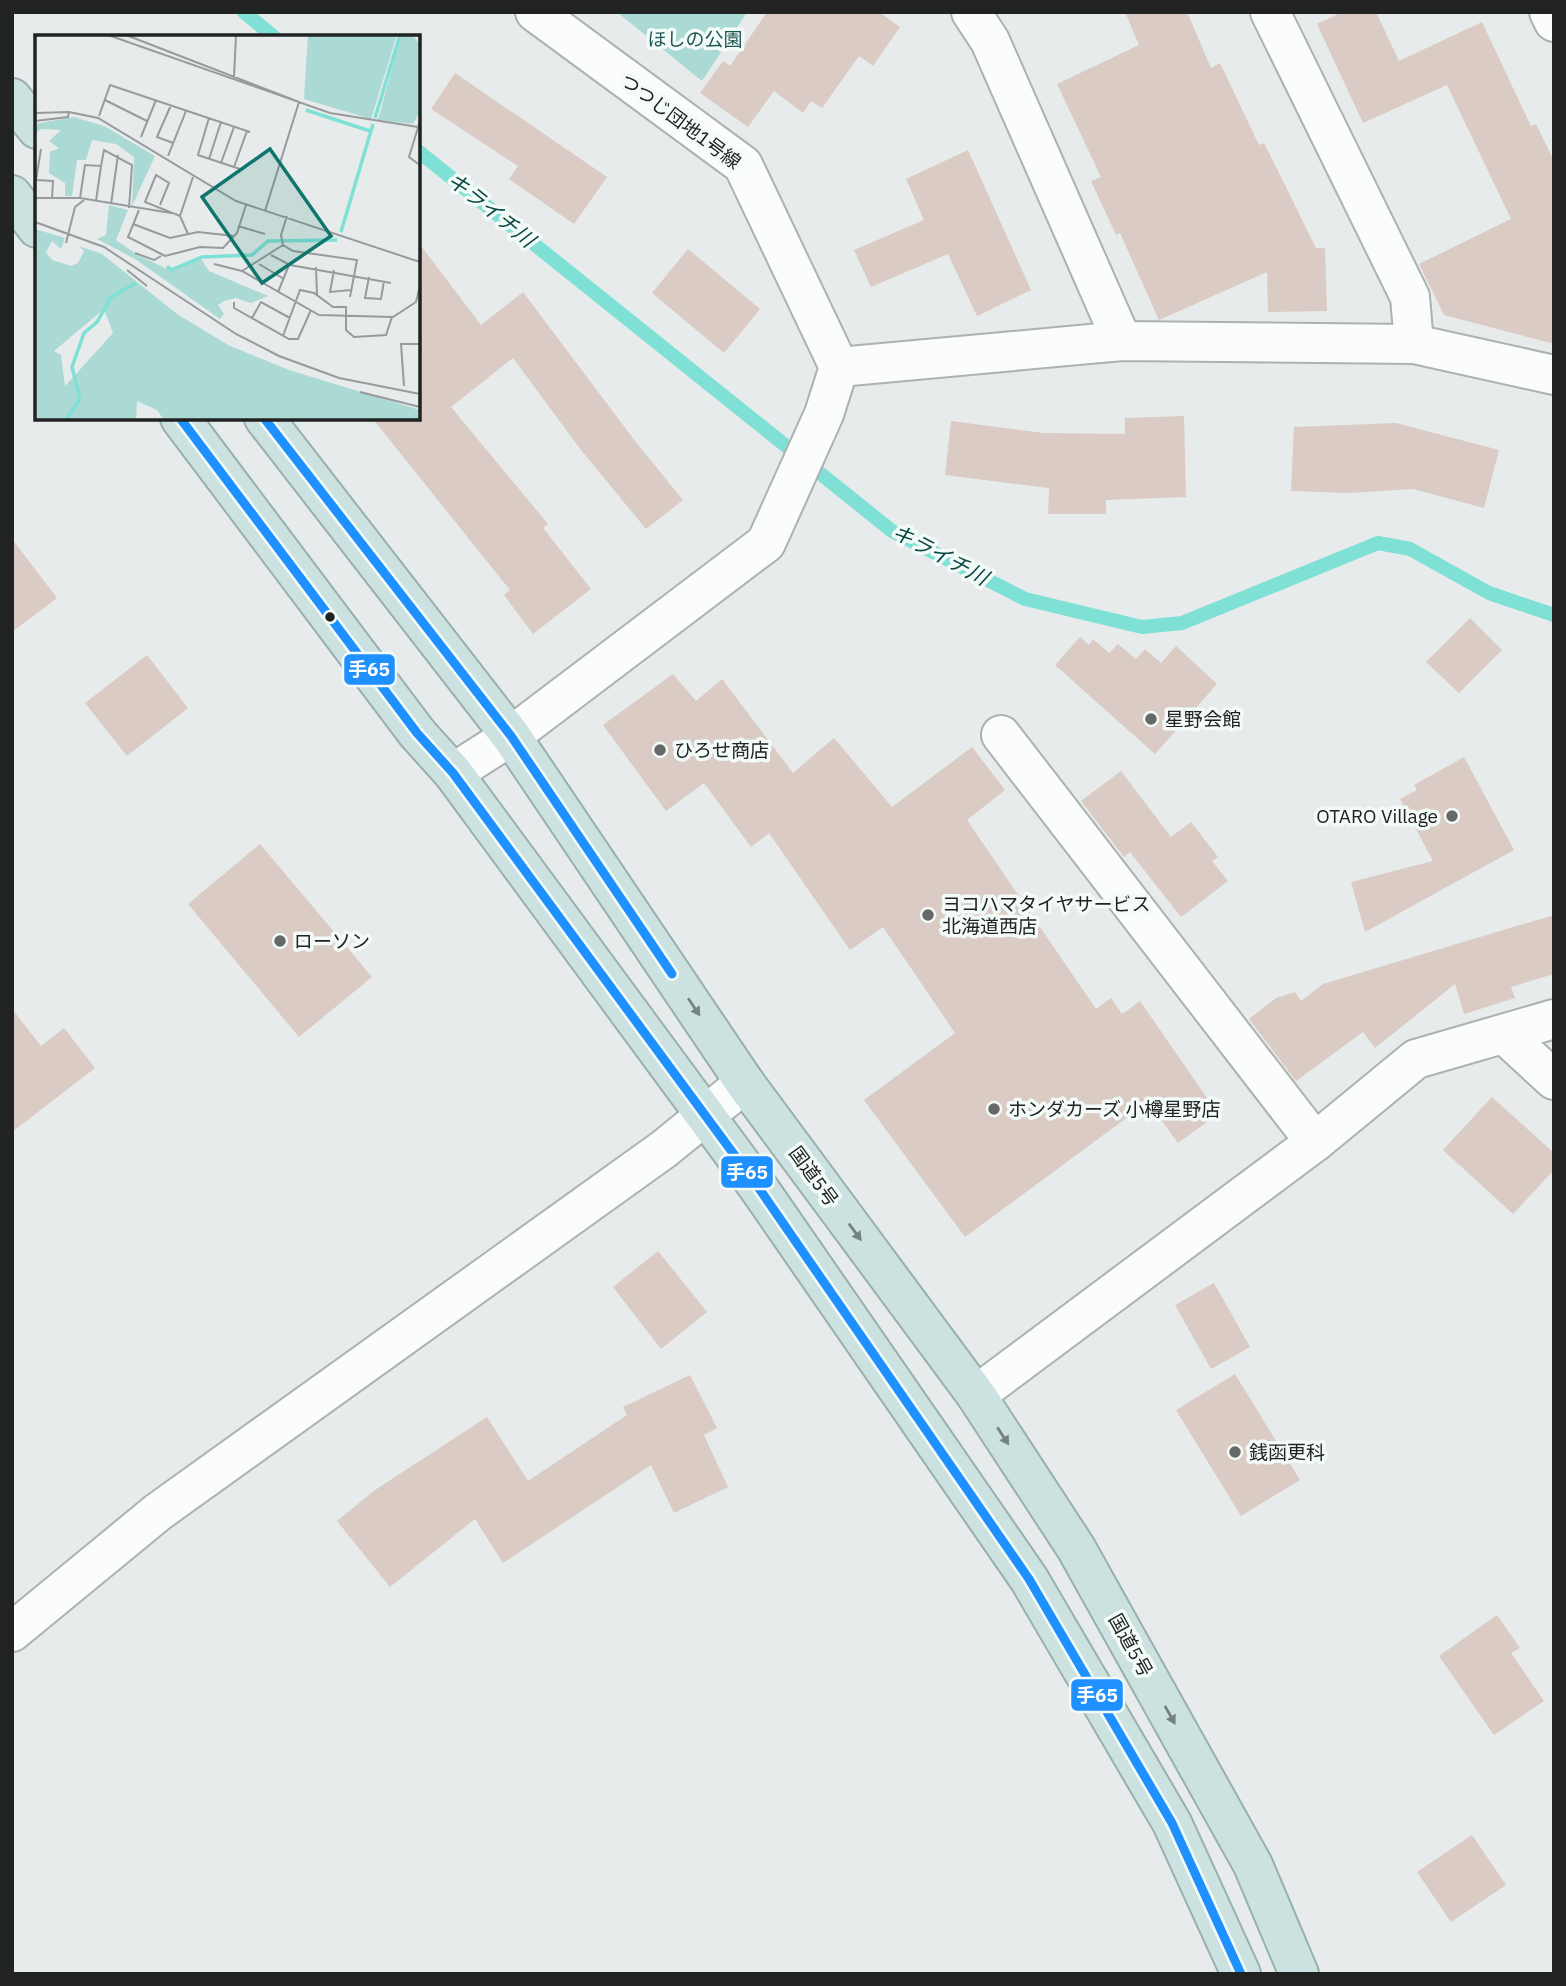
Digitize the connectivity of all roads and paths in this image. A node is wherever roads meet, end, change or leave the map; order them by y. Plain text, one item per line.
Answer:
1 (535, 12) edge
2 (971, 12) edge
3 (1270, 12) edge
4 (1549, 12) edge
5 (1554, 22) edge
6 (12, 98) edge
7 (35, 127) edge
8 (12, 195) edge
9 (35, 225) edge
10 (1122, 341) junction
11 (1414, 344) junction
12 (839, 367) junction
13 (1554, 374) edge
14 (182, 420) edge
15 (266, 420) edge
16 (1002, 735) dead end
17 (511, 736) junction
18 (453, 773) junction
19 (1554, 1019) edge
20 (1504, 1034) junction
21 (1554, 1080) edge
22 (745, 1083) junction
23 (704, 1116) junction
24 (1315, 1142) junction
25 (976, 1395) junction
26 (12, 1632) edge
27 (1241, 1974) edge
28 (1299, 1974) edge

1 - 12 street, つつじ団地1号線
2 - 10 street
3 - 11 street
4 - 5 street
6 - 7 highway
8 - 9 highway
10 - 11 street
10 - 12 street
11 - 13 street
12 - 17 street
14 - 18 highway
15 - 17 highway, 国道5号
16 - 24 street
17 - 18 street
17 -> 22 highway, 国道5号
18 - 23 highway
19 - 20 street
20 - 21 street
20 - 24 street
22 - 23 street
22 -> 25 highway, 国道5号
23 - 26 street
23 - 27 highway
24 - 25 street
25 -> 28 highway, 国道5号

